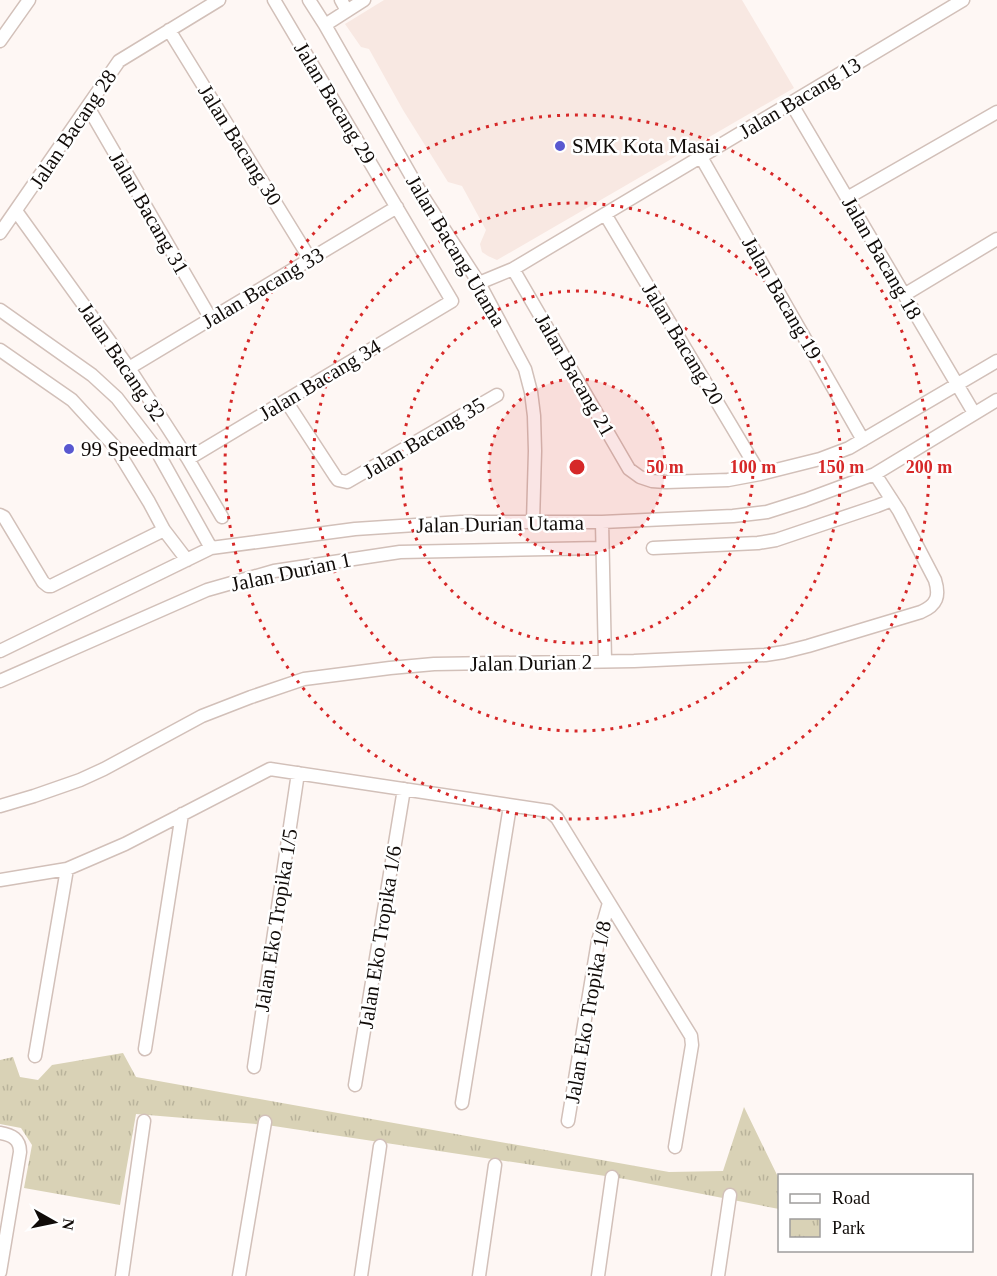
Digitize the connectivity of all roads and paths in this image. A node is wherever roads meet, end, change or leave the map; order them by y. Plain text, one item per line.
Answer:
1 (29, 0) edge
2 (219, 0) edge
3 (274, 0) edge
4 (309, 0) edge
5 (364, 0) edge
6 (963, 0) edge
7 (344, 5) edge
8 (325, 25) junction
9 (169, 30) junction
10 (0, 41) edge
11 (791, 103) junction
12 (88, 107) junction
13 (997, 112) edge
14 (701, 157) junction
15 (847, 198) junction
16 (397, 207) junction
17 (16, 211) junction
18 (605, 214) junction
19 (0, 233) edge
20 (997, 239) edge
21 (310, 259) junction
22 (513, 269) junction
23 (479, 283) junction
24 (904, 295) junction
25 (452, 301) joint
26 (0, 310) edge
27 (211, 319) junction
28 (0, 350) edge
29 (997, 361) edge
30 (129, 368) junction
31 (957, 385) junction
32 (497, 395) dead end
33 (997, 400) edge
34 (286, 401) junction
35 (974, 413) junction
36 (863, 440) junction
37 (188, 459) junction
38 (760, 474) junction
39 (875, 474) junction
40 (892, 500) junction
41 (0, 515) edge
42 (222, 517) dead end
43 (533, 522) junction
44 (602, 522) junction
45 (164, 530) junction
46 (211, 548) junction
47 (602, 548) junction
48 (653, 548) dead end
49 (187, 560) junction
50 (0, 651) edge
51 (604, 661) junction
52 (0, 681) edge
53 (298, 773) junction
54 (404, 789) junction
55 (0, 806) edge
56 (510, 806) junction
57 (182, 814) junction
58 (67, 869) junction
59 (0, 880) edge
60 (609, 903) junction
61 (145, 1048) dead end
62 (35, 1056) dead end
63 (254, 1067) dead end
64 (355, 1085) dead end
65 (462, 1103) dead end
66 (144, 1121) dead end
67 (568, 1121) dead end
68 (265, 1122) dead end
69 (0, 1133) edge
70 (380, 1146) dead end
71 (675, 1147) dead end
72 (495, 1165) dead end
73 (612, 1177) dead end
74 (730, 1195) dead end
75 (0, 1272) edge
76 (122, 1276) edge
77 (239, 1276) edge
78 (361, 1276) edge
79 (479, 1276) edge
80 (598, 1276) edge
81 (718, 1276) edge

1 - 10 street
2 - 9 street, Jalan Bacang 28
3 - 16 street, Jalan Bacang 29
4 - 8 street, Jalan Bacang Utama
5 - 7 street
6 - 11 street, Jalan Bacang 13
7 - 8 street
8 - 23 street, Jalan Bacang Utama
9 - 12 street, Jalan Bacang 28
9 - 21 street, Jalan Bacang 30
11 - 14 street, Jalan Bacang 13
11 - 15 street, Jalan Bacang 18
12 - 17 street, Jalan Bacang 28
12 - 27 street, Jalan Bacang 31
13 - 15 street
14 - 18 street, Jalan Bacang 13
14 - 36 street, Jalan Bacang 19
15 - 24 street, Jalan Bacang 18
16 - 21 street, Jalan Bacang 33
16 - 25 street, Jalan Bacang 29
17 - 19 street, Jalan Bacang 28
17 - 30 street, Jalan Bacang 32
18 - 22 street, Jalan Bacang 13
18 - 38 street, Jalan Bacang 20
20 - 24 street
21 - 27 street, Jalan Bacang 33
22 - 23 street, Jalan Bacang 13
22 - 38 street, Jalan Bacang 21
23 - 43 street, Jalan Bacang Utama
24 - 31 street, Jalan Bacang 18
25 - 34 street, Jalan Bacang 34
26 - 46 street
27 - 30 street, Jalan Bacang 33
28 - 45 street
29 - 31 street
30 - 37 street, Jalan Bacang 32
31 - 35 street, Jalan Bacang 18
31 - 36 street
32 - 34 street, Jalan Bacang 35
33 - 35 street, Jalan Durian Utama
34 - 37 street, Jalan Bacang 34
35 - 39 street, Jalan Durian Utama
36 - 38 street
37 - 42 street, Jalan Bacang 32
39 - 40 street, Jalan Durian 2
39 - 44 street, Jalan Durian Utama
40 - 48 street
40 - 51 street, Jalan Durian 2
41 - 45 street
43 - 44 street, Jalan Durian Utama
43 - 46 street, Jalan Durian Utama
44 - 47 street
45 - 49 street
46 - 49 street, Jalan Durian Utama
47 - 51 street
47 - 52 street, Jalan Durian 1
49 - 50 street, Jalan Durian Utama
51 - 55 street, Jalan Durian 2
53 - 54 street
53 - 57 street
53 - 63 street, Jalan Eko Tropika 1/5
54 - 56 street
54 - 64 street, Jalan Eko Tropika 1/6
56 - 60 street
56 - 65 street
57 - 58 street
57 - 61 street
58 - 59 street
58 - 62 street
60 - 67 street, Jalan Eko Tropika 1/8
60 - 71 street
66 - 76 street
68 - 77 street
69 - 75 street
70 - 78 street
72 - 79 street
73 - 80 street
74 - 81 street

